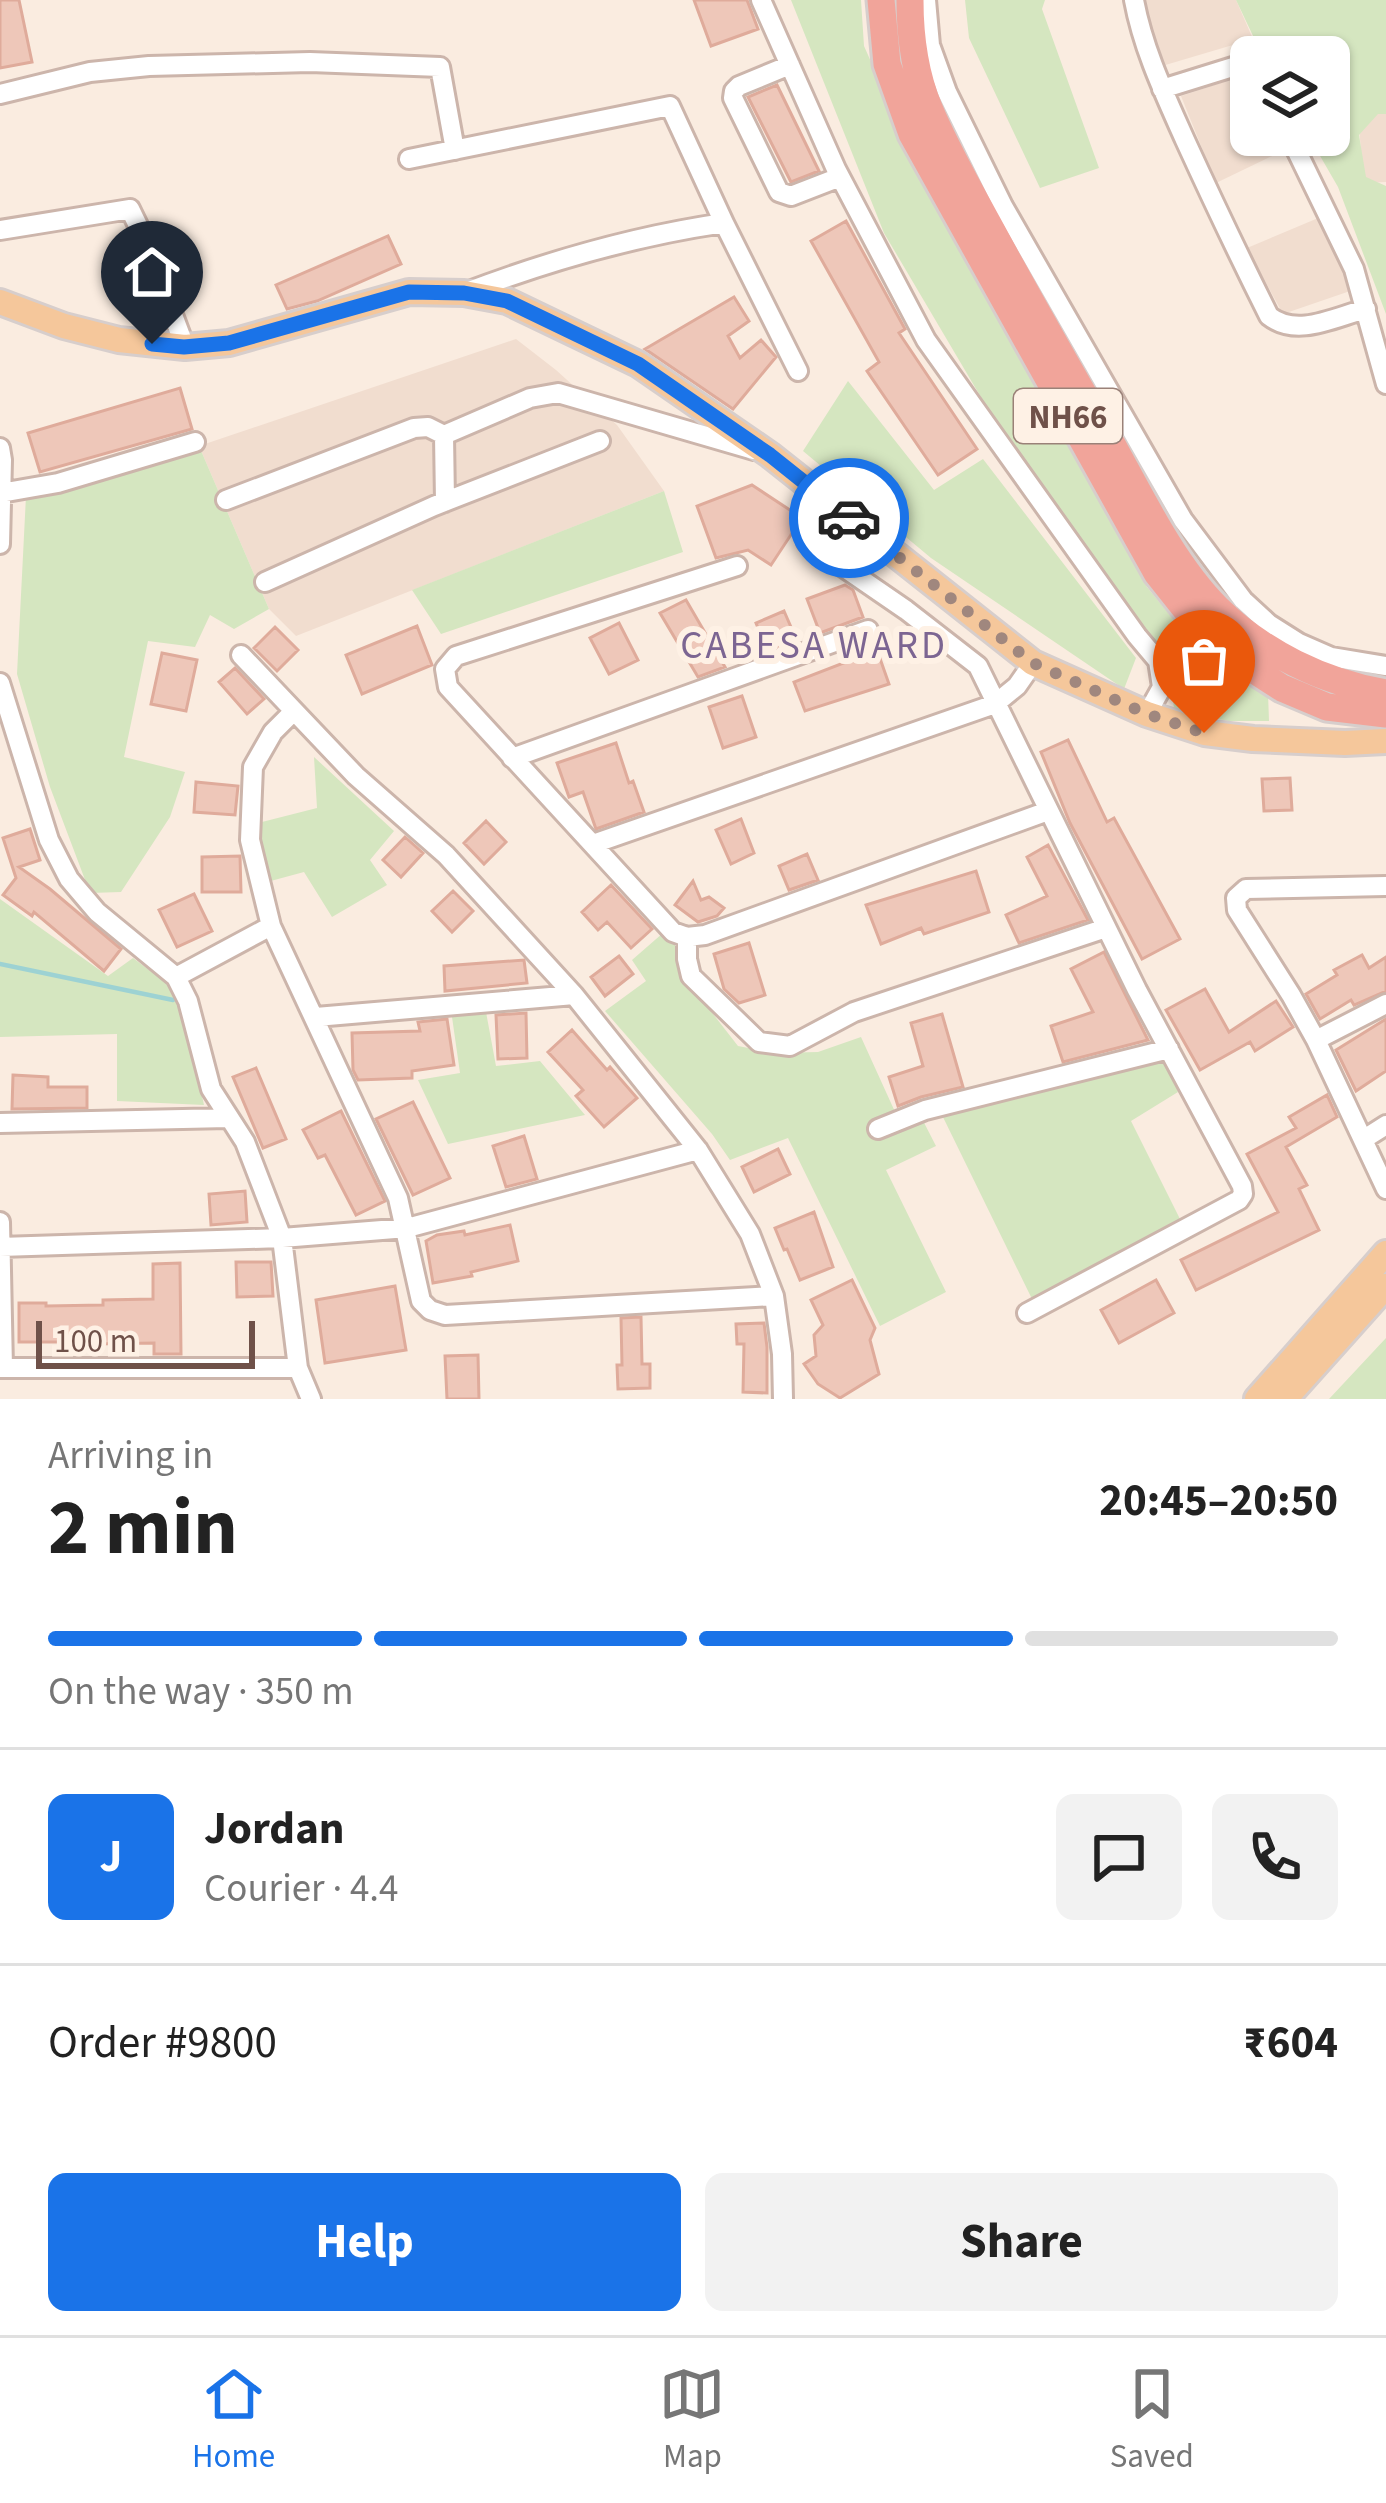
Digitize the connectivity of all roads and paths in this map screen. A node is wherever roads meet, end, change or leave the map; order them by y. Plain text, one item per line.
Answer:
1 (761, 0) edge
2 (881, 0) edge
3 (910, 0) edge
4 (926, 0) edge
5 (1134, 0) edge
6 (790, 65) junction
7 (1230, 68) edge
8 (1162, 89) junction
9 (0, 94) edge
10 (455, 150) junction
11 (1299, 156) edge
12 (410, 159) dead end
13 (840, 177) junction
14 (724, 223) junction
15 (0, 230) edge
16 (464, 293) junction
17 (0, 302) edge
18 (1366, 309) junction
19 (184, 347) junction
20 (798, 371) dead end
21 (1386, 384) edge
22 (443, 435) junction
23 (600, 441) dead end
24 (195, 442) dead end
25 (770, 455) junction
26 (1, 456) edge
27 (2, 493) edge
28 (226, 500) dead end
29 (445, 502) junction
30 (807, 542) dead end
31 (0, 544) edge
32 (737, 566) dead end
33 (265, 582) dead end
34 (868, 631) dead end
35 (241, 655) dead end
36 (1033, 663) junction
37 (1386, 666) edge
38 (0, 683) edge
39 (1386, 693) edge
40 (994, 704) junction
41 (294, 711) junction
42 (1147, 714) junction
43 (1386, 714) edge
44 (1386, 741) edge
45 (512, 758) junction
46 (1048, 811) junction
47 (593, 844) junction
48 (1386, 886) edge
49 (271, 926) junction
50 (1106, 928) junction
51 (687, 937) junction
52 (176, 977) junction
53 (574, 994) junction
54 (1386, 1004) edge
55 (316, 1018) junction
56 (1316, 1040) junction
57 (1169, 1049) junction
58 (228, 1118) junction
59 (0, 1123) edge
60 (1386, 1125) edge
61 (878, 1129) dead end
62 (1364, 1139) junction
63 (698, 1150) junction
64 (1386, 1189) edge
65 (0, 1222) edge
66 (406, 1228) junction
67 (282, 1238) junction
68 (1, 1247) edge
69 (1386, 1252) edge
70 (1386, 1286) edge
71 (774, 1296) junction
72 (1027, 1313) dead end
73 (2, 1368) edge
74 (298, 1368) junction
75 (311, 1399) edge
76 (784, 1399) edge
77 (1257, 1399) edge
78 (1286, 1399) edge

1 - 6 street
2 - 43 highway, NH66
3 - 39 highway, NH66
4 - 37 street
5 - 8 street
6 - 13 street
6 - 13 street
7 - 8 street
8 - 18 street
9 - 10 street
10 - 12 street
10 - 14 street
11 - 18 street
13 - 42 street
14 - 16 street
14 - 20 street
15 - 19 street
16 - 19 main road
16 - 25 main road
17 - 19 main road
18 - 21 street
22 - 25 street
22 - 28 street
22 - 29 street
23 - 29 street
24 - 27 street
25 - 36 main road
26 - 27 street
27 - 31 street
29 - 33 street
30 - 40 street
32 - 45 street
34 - 45 street
35 - 41 street
36 - 40 street
36 - 42 main road
38 - 52 street
40 - 46 street
40 - 47 street
41 - 49 street
41 - 53 street
42 - 44 main road
45 - 47 street
46 - 50 street
46 - 51 street
47 - 51 street
48 - 56 street
49 - 52 street
49 - 55 street
50 - 51 street
50 - 57 street
52 - 58 street
53 - 55 street
53 - 63 street
54 - 56 street
55 - 66 street
56 - 62 street
57 - 61 street
57 - 72 street
58 - 59 street
58 - 67 street
60 - 62 street
62 - 64 street
63 - 66 street
63 - 71 street
65 - 68 street
66 - 67 street
66 - 71 street
67 - 68 street
67 - 74 street
68 - 73 street
69 - 77 main road
70 - 78 main road
71 - 76 street
73 - 74 street
74 - 75 street

